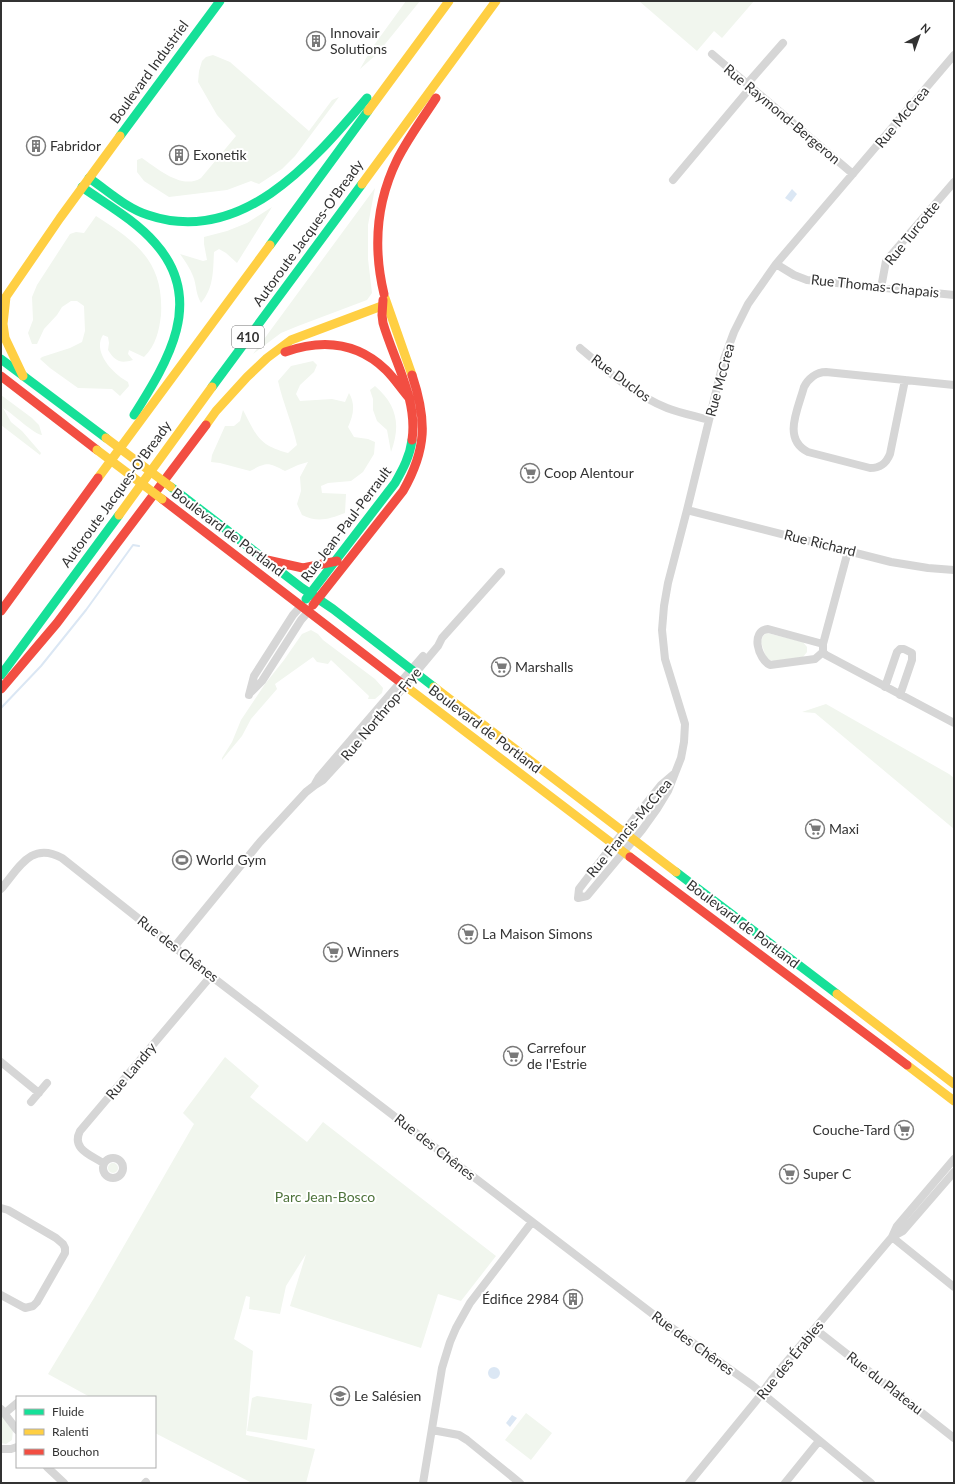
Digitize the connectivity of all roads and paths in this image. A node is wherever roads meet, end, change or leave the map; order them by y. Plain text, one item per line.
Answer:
1 (220, 1) edge
2 (449, 1) edge
3 (497, 1) edge
4 (422, 38) junction
5 (783, 43) dead end
6 (712, 54) dead end
7 (954, 55) edge
8 (749, 86) junction
9 (853, 174) junction
10 (89, 178) junction
11 (673, 180) dead end
12 (954, 182) edge
13 (82, 188) junction
14 (776, 264) junction
15 (881, 288) junction
16 (954, 295) edge
17 (3, 297) edge
18 (385, 305) junction
19 (580, 348) dead end
20 (1, 359) edge
21 (1, 376) edge
22 (23, 376) junction
23 (247, 376) junction
24 (906, 380) junction
25 (954, 385) edge
26 (410, 400) junction
27 (709, 420) junction
28 (687, 510) junction
29 (60, 531) junction
30 (848, 551) junction
31 (264, 560) junction
32 (336, 561) junction
33 (954, 570) edge
34 (501, 572) dead end
35 (314, 597) junction
36 (304, 609) junction
37 (1, 611) edge
38 (823, 648) junction
39 (413, 672) junction
40 (1, 675) edge
41 (402, 684) junction
42 (885, 687) junction
43 (1, 689) edge
44 (900, 695) junction
45 (954, 723) edge
46 (675, 773) junction
47 (623, 832) junction
48 (634, 840) junction
49 (614, 844) junction
50 (624, 852) junction
51 (1, 889) edge
52 (175, 946) junction
53 (211, 976) junction
54 (1, 1062) edge
55 (48, 1084) dead end
56 (954, 1084) edge
57 (39, 1093) junction
58 (954, 1101) edge
59 (31, 1102) dead end
60 (954, 1159) edge
61 (103, 1163) dead end
62 (954, 1172) edge
63 (1, 1208) edge
64 (532, 1222) junction
65 (892, 1237) junction
66 (954, 1287) edge
67 (1, 1295) edge
68 (815, 1329) junction
69 (762, 1393) junction
70 (16, 1404) edge
71 (3, 1411) edge
72 (16, 1429) edge
73 (432, 1430) junction
74 (954, 1438) edge
75 (819, 1440) junction
76 (16, 1446) edge
77 (1, 1449) edge
78 (48, 1468) edge
79 (64, 1483) edge
80 (423, 1483) edge
81 (520, 1483) edge
82 (689, 1483) edge
83 (785, 1483) edge
84 (870, 1483) edge

1 - 10 main road, Boulevard Industriel
2 - 4 main road, Autoroute Jacques-O'Bready / 410
3 - 18 main road, Rue Jean-Paul-Perrault
3 - 40 main road, Autoroute Jacques-O'Bready / 410
4 - 10 main road
4 - 29 main road, Autoroute Jacques-O'Bready / 410
5 - 8 street
6 - 8 street, Rue Raymond-Bergeron
7 - 9 street, Rue McCrea
8 - 9 street, Rue Raymond-Bergeron
8 - 11 street
9 - 14 street, Rue McCrea
10 - 13 main road, Boulevard Industriel
12 - 15 street, Rue Turcotte
13 - 17 main road, Boulevard Industriel
13 - 29 main road
14 - 15 street, Rue Thomas-Chapais
14 - 27 street, Rue McCrea
15 - 16 street, Rue Thomas-Chapais
17 - 22 main road
18 - 23 main road
18 - 26 main road, Rue Jean-Paul-Perrault
18 - 35 main road, Rue Jean-Paul-Perrault
19 - 27 street, Rue Duclos
20 - 22 main road, Boulevard de Portland
21 - 36 main road, Boulevard de Portland, bridge
22 - 31 main road, Boulevard de Portland, bridge
23 - 26 main road
23 - 43 main road
24 - 24 street
24 - 25 street
26 - 32 main road, Rue Jean-Paul-Perrault
27 - 28 street, Rue McCrea
28 - 30 street, Rue Richard
28 - 46 street, Rue McCrea
29 - 37 main road, Autoroute Jacques-O'Bready / 410
30 - 33 street, Rue Richard
30 - 38 street
31 - 32 main road
31 - 35 main road, Boulevard de Portland
32 - 35 main road, Rue Jean-Paul-Perrault
34 - 39 street, Rue Northrop-Frye
35 - 36 main road, Rue Jean-Paul-Perrault
35 - 39 main road, Boulevard de Portland
36 - 36 street, Rue Jean-Paul-Perrault
36 - 41 main road, Boulevard de Portland
38 - 38 street
38 - 42 street
39 - 41 street, Rue Northrop-Frye
39 - 47 main road, Boulevard de Portland
41 - 49 main road, Boulevard de Portland
41 - 52 street, Rue Northrop-Frye
42 - 44 street
42 - 44 street
44 - 45 street
46 - 47 street, Rue Francis-McCrea
46 - 48 street, Rue Francis-McCrea
47 - 48 main road, Boulevard de Portland
47 - 49 street, Rue Francis-McCrea
48 - 50 street, Rue Francis-McCrea
48 - 56 main road, Boulevard de Portland
49 - 50 main road, Boulevard de Portland
49 - 50 street, Rue Francis-McCrea
50 - 58 main road, Boulevard de Portland
51 - 52 street, Rue des Chênes
52 - 53 street, Rue des Chênes
53 - 61 street, Rue Landry
53 - 64 street, Rue des Chênes
54 - 57 street
55 - 57 street
57 - 59 street
60 - 65 street, Rue des Érables
62 - 65 street, Rue des Érables
63 - 67 street
64 - 69 street, Rue des Chênes
64 - 73 street
65 - 66 street
65 - 68 street, Rue des Érables
68 - 69 street, Rue des Érables
68 - 74 street, Rue du Plateau
69 - 75 street, Rue des Chênes
69 - 82 street, Rue des Érables
70 - 71 street
71 - 72 street
73 - 80 street
73 - 81 street
75 - 83 street
75 - 84 street, Rue des Chênes
76 - 77 street
78 - 79 street

